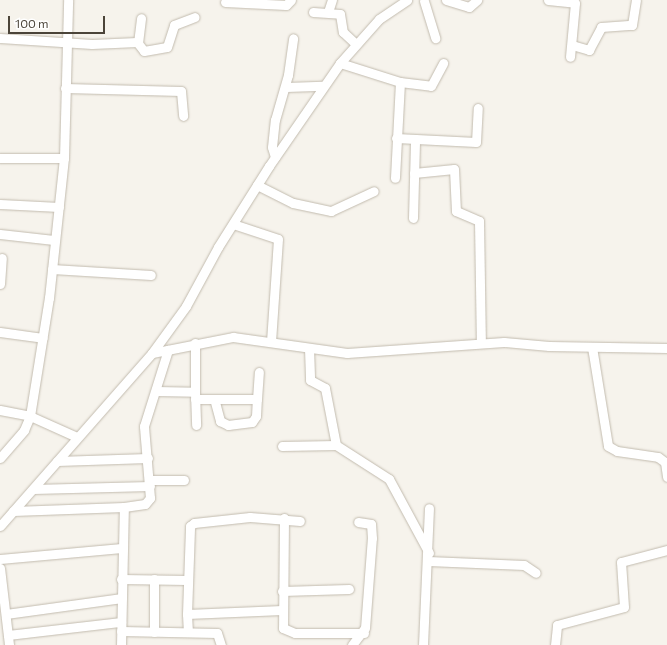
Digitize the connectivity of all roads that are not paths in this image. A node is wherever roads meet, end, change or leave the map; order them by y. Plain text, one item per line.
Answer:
1 (68, 0) edge
2 (291, 0) edge
3 (332, 0) edge
4 (391, 0) edge
5 (425, 0) edge
6 (446, 0) edge
7 (477, 0) edge
8 (548, 0) edge
9 (636, 0) edge
10 (404, 1) edge
11 (225, 2) dead end
12 (313, 12) dead end
13 (328, 12) junction
14 (195, 17) dead end
15 (141, 18) dead end
16 (0, 38) edge
17 (294, 38) dead end
18 (435, 38) dead end
19 (66, 43) junction
20 (138, 44) junction
21 (356, 44) junction
22 (572, 45) junction
23 (570, 57) dead end
24 (340, 63) junction
25 (443, 63) dead end
26 (400, 82) junction
27 (286, 86) junction
28 (323, 86) junction
29 (65, 88) junction
30 (478, 108) dead end
31 (183, 116) dead end
32 (396, 138) junction
33 (415, 139) junction
34 (275, 157) junction
35 (0, 158) edge
36 (64, 158) junction
37 (414, 173) junction
38 (395, 178) dead end
39 (258, 185) junction
40 (374, 192) dead end
41 (0, 204) edge
42 (59, 207) junction
43 (413, 218) dead end
44 (233, 224) junction
45 (0, 234) edge
46 (54, 240) junction
47 (2, 258) dead end
48 (52, 269) junction
49 (151, 274) dead end
50 (0, 284) edge
51 (0, 332) edge
52 (43, 338) junction
53 (271, 342) junction
54 (481, 342) junction
55 (195, 343) junction
56 (592, 347) junction
57 (309, 348) junction
58 (667, 348) edge
59 (168, 350) junction
60 (152, 353) junction
61 (259, 372) dead end
62 (156, 391) junction
63 (195, 396) junction
64 (257, 399) junction
65 (215, 402) junction
66 (0, 410) edge
67 (30, 416) junction
68 (196, 425) dead end
69 (77, 437) junction
70 (336, 445) junction
71 (282, 446) dead end
72 (4, 449) edge
73 (0, 458) edge
74 (148, 458) junction
75 (57, 461) junction
76 (667, 477) edge
77 (184, 480) dead end
78 (150, 483) junction
79 (33, 489) junction
80 (124, 507) junction
81 (429, 508) dead end
82 (13, 511) junction
83 (284, 518) junction
84 (300, 521) dead end
85 (358, 522) dead end
86 (0, 526) edge
87 (122, 548) junction
88 (667, 550) edge
89 (428, 557) junction
90 (0, 559) edge
91 (0, 568) edge
92 (536, 573) dead end
93 (121, 579) junction
94 (154, 579) junction
95 (187, 580) junction
96 (349, 589) dead end
97 (282, 591) junction
98 (122, 598) junction
99 (282, 610) junction
100 (6, 614) junction
101 (187, 614) junction
102 (121, 622) junction
103 (121, 631) junction
104 (154, 632) junction
105 (188, 632) junction
106 (364, 633) junction
107 (8, 640) edge
108 (120, 645) edge
109 (221, 645) edge
110 (352, 645) edge
111 (423, 645) edge
112 (555, 645) edge

1 - 19 street
2 - 11 street
3 - 13 street
4 - 10 street
5 - 18 street
6 - 7 street
8 - 22 street
9 - 22 street
10 - 21 street
12 - 13 street
13 - 21 street
14 - 20 street
15 - 20 street
16 - 19 street
17 - 27 street
19 - 20 street
19 - 29 street
21 - 24 street
22 - 23 street
24 - 26 street
24 - 28 street
25 - 26 street
26 - 32 street
27 - 28 street
27 - 34 street
28 - 34 street
29 - 31 street
29 - 36 street
30 - 33 street
32 - 33 street
32 - 38 street
33 - 37 street
34 - 39 street
35 - 36 street
36 - 42 street
37 - 43 street
37 - 54 street
39 - 40 street
39 - 44 street
41 - 42 street
42 - 46 street
44 - 53 street
44 - 60 street
45 - 46 street
46 - 48 street
47 - 50 street
48 - 49 street
48 - 52 street
51 - 52 street
52 - 67 street
53 - 55 street
53 - 57 street
54 - 56 street
54 - 57 street
55 - 59 street
55 - 63 street
56 - 58 street
56 - 76 street
57 - 70 street
59 - 60 street
59 - 62 street
60 - 69 street
61 - 64 street
62 - 63 street
62 - 74 street
63 - 65 street
63 - 68 street
64 - 65 street
64 - 65 street
66 - 67 street
67 - 69 street
67 - 72 street
69 - 75 street
70 - 71 street
70 - 89 street
72 - 73 street
74 - 75 street
74 - 78 street
75 - 79 street
77 - 78 street
78 - 79 street
78 - 80 street
79 - 82 street
80 - 82 street
80 - 87 street
81 - 89 street
82 - 86 street
83 - 84 street
83 - 95 street
83 - 97 street
85 - 106 street
87 - 90 street
87 - 93 street
88 - 112 street
89 - 92 street
89 - 111 street
91 - 100 street
93 - 94 street
93 - 98 street
94 - 95 street
94 - 104 street
95 - 101 street
96 - 97 street
97 - 99 street
98 - 100 street
98 - 102 street
99 - 101 street
99 - 106 street
100 - 107 street
101 - 105 street
102 - 103 street
102 - 107 street
103 - 104 street
103 - 108 street
104 - 105 street
105 - 109 street
106 - 110 street

